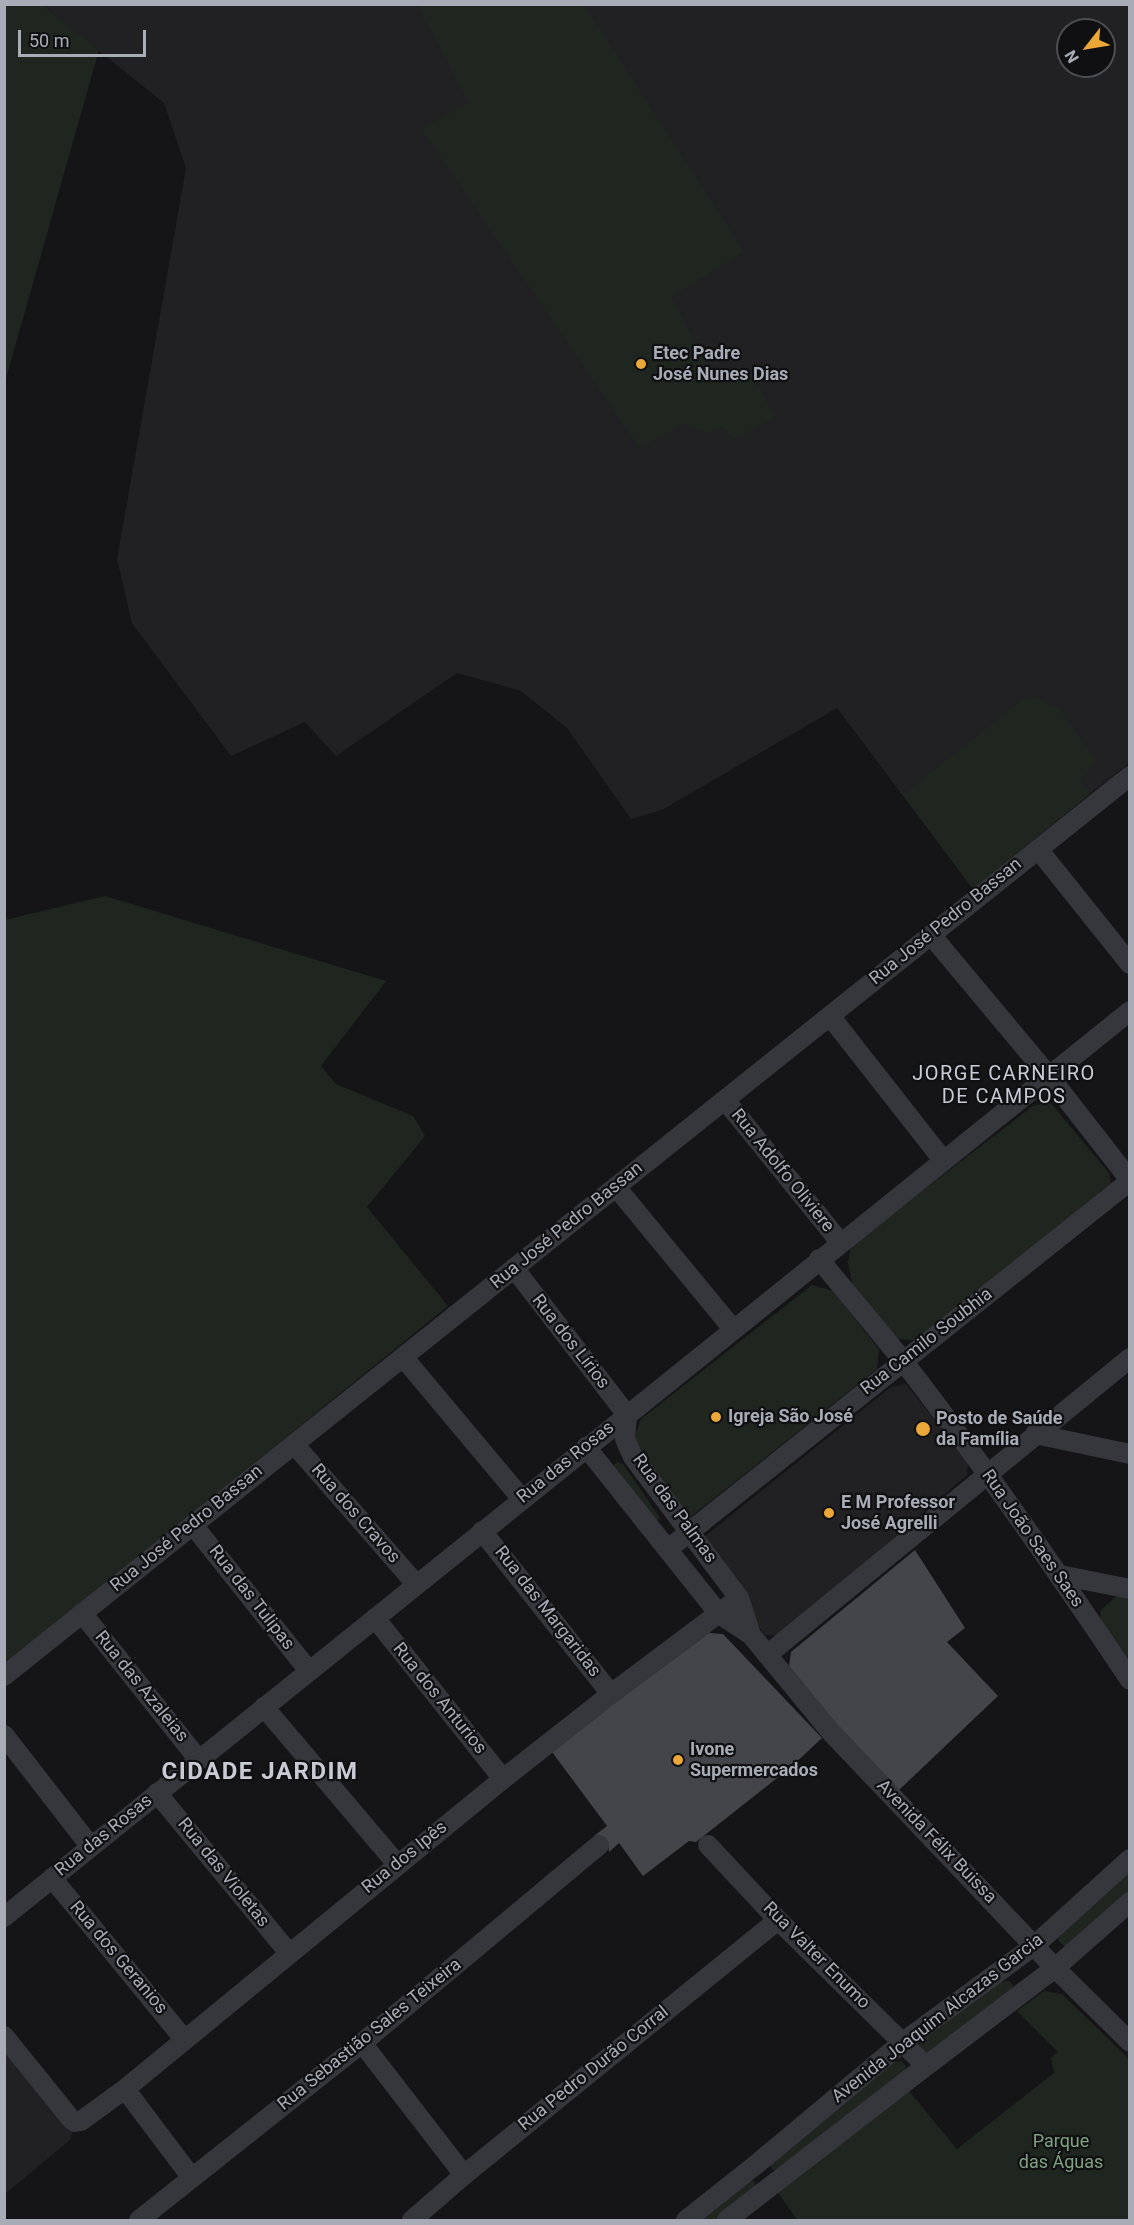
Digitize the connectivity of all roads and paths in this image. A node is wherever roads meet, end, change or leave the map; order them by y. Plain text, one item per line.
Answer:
1 (1130, 776) edge
2 (1038, 849) junction
3 (931, 935) junction
4 (1130, 964) edge
5 (1130, 1011) edge
6 (830, 1016) junction
7 (1048, 1075) junction
8 (725, 1100) junction
9 (943, 1160) junction
10 (1130, 1181) edge
11 (616, 1187) junction
12 (840, 1242) junction
13 (819, 1259) junction
14 (514, 1268) junction
15 (733, 1329) junction
16 (403, 1357) junction
17 (1130, 1358) edge
18 (903, 1361) junction
19 (627, 1415) junction
20 (1035, 1434) junction
21 (294, 1444) junction
22 (586, 1447) junction
23 (1130, 1454) edge
24 (988, 1476) junction
25 (522, 1499) junction
26 (193, 1525) junction
27 (482, 1531) junction
28 (690, 1531) junction
29 (668, 1549) junction
30 (1060, 1575) junction
31 (416, 1584) junction
32 (1130, 1589) edge
33 (739, 1598) junction
34 (82, 1614) junction
35 (719, 1614) junction
36 (375, 1618) junction
37 (751, 1635) junction
38 (767, 1655) junction
39 (309, 1671) junction
40 (4, 1676) edge
41 (1130, 1680) edge
42 (611, 1694) junction
43 (264, 1707) junction
44 (4, 1736) edge
45 (199, 1760) junction
46 (503, 1779) junction
47 (157, 1793) junction
48 (599, 1845) dead end
49 (708, 1845) dead end
50 (91, 1847) junction
51 (1130, 1858) edge
52 (397, 1864) junction
53 (52, 1878) junction
54 (1130, 1902) edge
55 (4, 1917) edge
56 (778, 1920) junction
57 (1035, 1946) junction
58 (289, 1953) junction
59 (1056, 1968) junction
60 (4, 2036) edge
61 (184, 2038) junction
62 (903, 2042) junction
63 (1130, 2042) edge
64 (362, 2043) junction
65 (926, 2066) junction
66 (125, 2089) junction
67 (758, 2163) junction
68 (464, 2175) junction
69 (192, 2178) junction
70 (773, 2184) junction
71 (139, 2220) edge
72 (412, 2220) edge
73 (686, 2220) edge
74 (727, 2220) edge

1 - 2 street, Rua José Pedro Bassan
2 - 3 street, Rua José Pedro Bassan
2 - 4 street
3 - 6 street, Rua José Pedro Bassan
3 - 7 street
5 - 7 street, Rua das Rosas
6 - 8 street, Rua José Pedro Bassan
6 - 9 street
7 - 9 street, Rua das Rosas
7 - 10 street
8 - 11 street, Rua José Pedro Bassan
8 - 12 street, Rua Adolfo Oliviere
9 - 12 street, Rua das Rosas
10 - 18 street, Rua Camilo Soubhia
11 - 14 street, Rua José Pedro Bassan
11 - 15 street
12 - 13 street, Rua das Rosas
13 - 15 street, Rua das Rosas
13 - 18 street, Rua João Saes Saes
14 - 16 street, Rua José Pedro Bassan
14 - 19 street, Rua dos Lírios
15 - 19 street, Rua das Rosas
16 - 21 street, Rua José Pedro Bassan
16 - 25 street
17 - 20 street
18 - 24 street, Rua João Saes Saes
18 - 28 street, Rua Camilo Soubhia
19 - 22 street, Rua das Rosas
19 - 28 street, Rua das Palmas
20 - 23 street
20 - 24 street
21 - 26 street, Rua José Pedro Bassan
21 - 31 street, Rua dos Cravos
22 - 25 street, Rua das Rosas
22 - 29 street, Rua das Palmas
24 - 30 street, Rua João Saes Saes
24 - 38 street
25 - 27 street, Rua das Rosas
26 - 34 street, Rua José Pedro Bassan
26 - 39 street, Rua das Tulipas
27 - 31 street, Rua das Rosas
27 - 42 street, Rua das Margaridas
28 - 29 street, Rua Camilo Soubhia
28 - 33 street, Rua das Palmas
29 - 35 street, Rua das Palmas
30 - 32 street
30 - 41 street, Rua João Saes Saes
31 - 36 street, Rua das Rosas
33 - 35 street, Rua dos Ipês
33 - 37 street, Avenida Félix Buissa
34 - 40 street, Rua José Pedro Bassan
34 - 45 street, Rua das Azaleias
35 - 37 street, Avenida Félix Buissa
35 - 42 street, Rua dos Ipês
36 - 39 street, Rua das Rosas
36 - 46 street, Rua dos Anturios
37 - 38 street, Avenida Félix Buissa
38 - 57 street, Avenida Félix Buissa
39 - 43 street, Rua das Rosas
42 - 46 street, Rua dos Ipês
43 - 45 street, Rua das Rosas
43 - 52 street
44 - 50 street
45 - 47 street, Rua das Rosas
46 - 52 street, Rua dos Ipês
47 - 50 street, Rua das Rosas
47 - 58 street, Rua das Violetas
48 - 64 street, Rua Sebastião Sales Teixeira
49 - 56 street, Rua Valter Enumo
50 - 53 street, Rua das Rosas
51 - 57 street, Avenida Joaquim Alcazas Garcia
52 - 58 street, Rua dos Ipês
53 - 55 street, Rua das Rosas
53 - 61 street, Rua dos Geranios
54 - 59 street, Avenida Joaquim Alcazas Garcia
56 - 62 street, Rua Valter Enumo
56 - 68 street, Rua Pedro Durão Corral
57 - 59 street, Avenida Félix Buissa
57 - 62 street, Avenida Joaquim Alcazas Garcia
58 - 61 street, Rua dos Ipês
59 - 63 street, Avenida Félix Buissa
59 - 65 street, Avenida Joaquim Alcazas Garcia
60 - 66 street, Rua dos Ipês
61 - 66 street, Rua dos Ipês
62 - 65 street, Rua Valter Enumo
62 - 67 street, Avenida Joaquim Alcazas Garcia
64 - 68 street
64 - 69 street, Rua Sebastião Sales Teixeira
65 - 70 street, Avenida Joaquim Alcazas Garcia
66 - 69 street
67 - 70 street
67 - 73 street, Avenida Joaquim Alcazas Garcia
68 - 72 street, Rua Pedro Durão Corral
69 - 71 street, Rua Sebastião Sales Teixeira
70 - 74 street, Avenida Joaquim Alcazas Garcia

